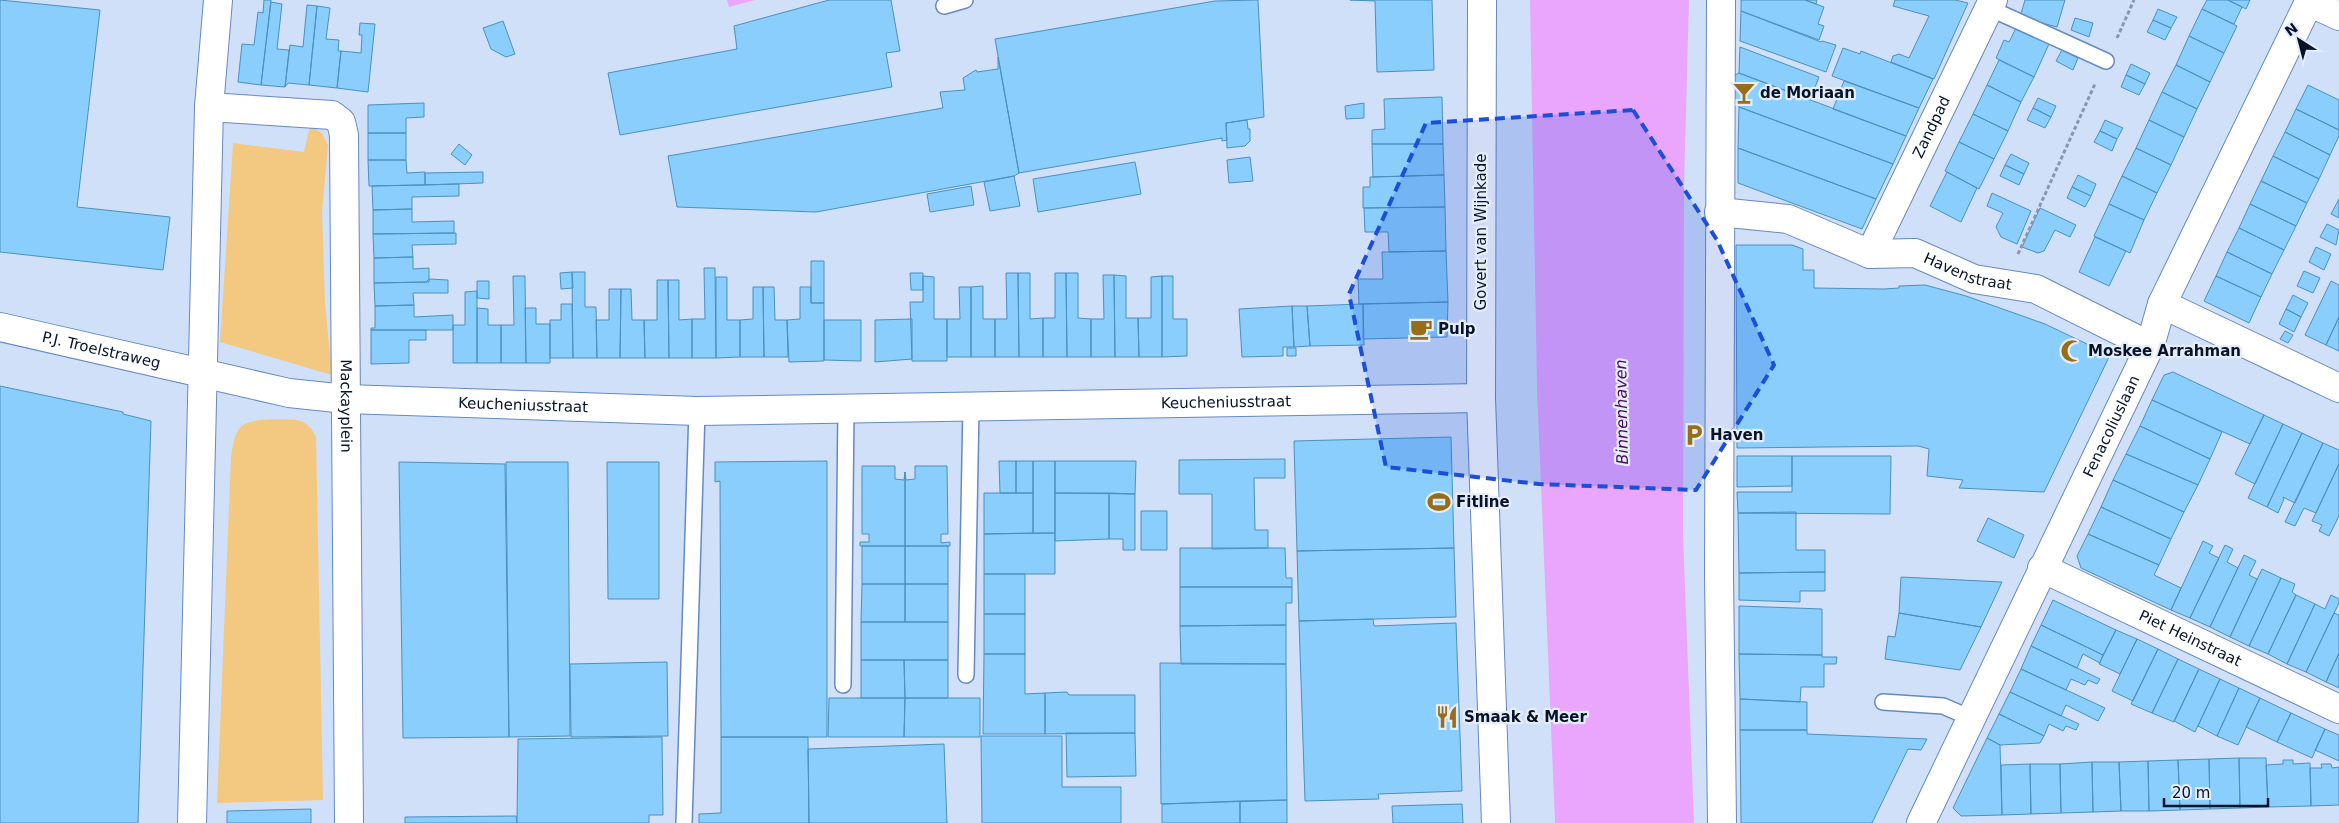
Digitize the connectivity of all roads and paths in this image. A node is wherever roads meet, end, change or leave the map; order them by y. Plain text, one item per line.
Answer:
1 (218, 0) edge
2 (964, 0) edge
3 (1482, 0) edge
4 (1722, 0) edge
5 (2134, 0) edge
6 (2310, 1) edge
7 (1991, 4) edge
8 (944, 6) dead end
9 (2339, 16) edge
10 (2106, 61) junction
11 (209, 106) junction
12 (1719, 212) junction
13 (1860, 250) junction
14 (2004, 284) junction
15 (2162, 304) junction
16 (0, 326) edge
17 (2150, 346) junction
18 (202, 372) junction
19 (2339, 388) edge
20 (346, 398) junction
21 (1480, 398) junction
22 (971, 406) junction
23 (846, 408) junction
24 (697, 411) junction
25 (2042, 568) junction
26 (966, 675) dead end
27 (843, 685) dead end
28 (1882, 702) dead end
29 (2339, 709) edge
30 (1971, 718) junction
31 (192, 823) edge
32 (349, 823) edge
33 (684, 823) edge
34 (1496, 823) edge
35 (1722, 823) edge
36 (1921, 823) edge

1 - 11 street
2 - 8 lane
3 - 21 street, Govert van Wijnkade
4 - 12 street
5 - 10 path
6 - 9 street
6 - 15 street, Fenacoliuslaan
7 - 10 lane
7 - 13 street, Zandpad
10 - 14 path
11 - 18 street
11 - 20 street, Mackayplein
12 - 13 street, Havenstraat
12 - 35 street
13 - 14 street, Havenstraat
14 - 17 street, Havenstraat
15 - 17 street, Fenacoliuslaan
15 - 19 street
16 - 18 street, P.J. Troelstraweg
17 - 25 street, Fenacoliuslaan
18 - 20 street, Keucheniusstraat
18 - 31 street
20 - 24 street, Keucheniusstraat
20 - 32 street, Mackayplein
21 - 22 street, Keucheniusstraat
21 - 34 street, Govert van Wijnkade
22 - 23 street, Keucheniusstraat
22 - 26 lane
23 - 24 street, Keucheniusstraat
23 - 27 lane
24 - 33 lane
25 - 29 street, Piet Heinstraat
25 - 30 street, Fenacoliuslaan
28 - 30 lane
30 - 36 street, Fenacoliuslaan

